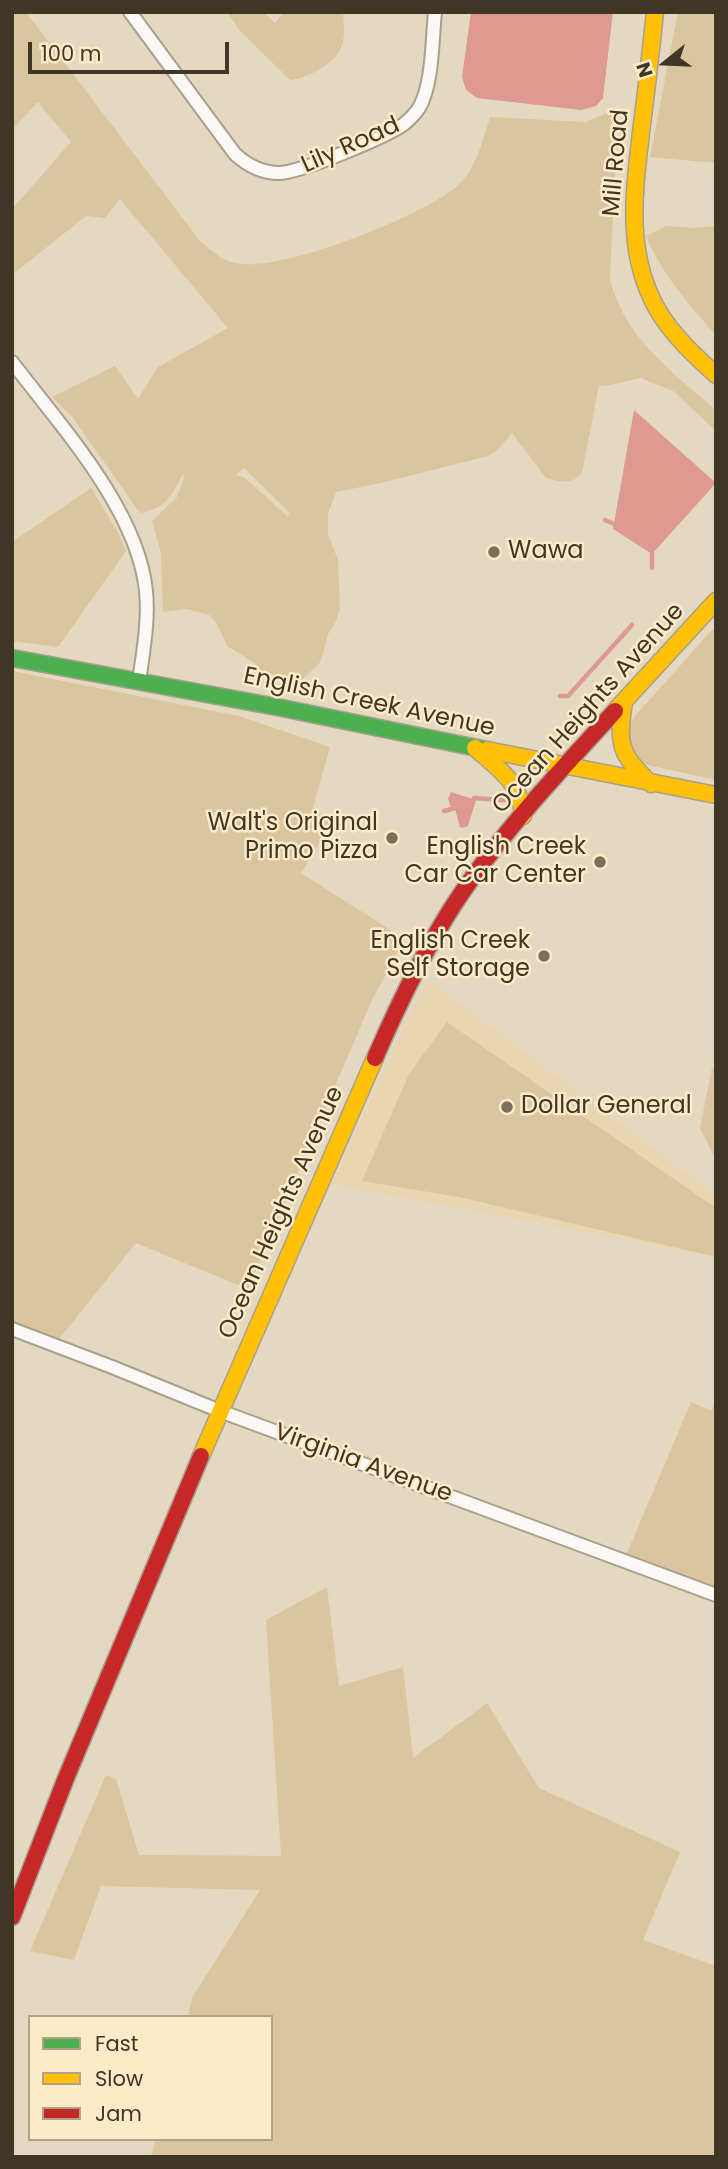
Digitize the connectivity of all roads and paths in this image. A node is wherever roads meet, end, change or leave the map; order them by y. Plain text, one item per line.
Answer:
1 (130, 12) edge
2 (435, 12) edge
3 (655, 12) edge
4 (12, 362) edge
5 (716, 375) edge
6 (716, 601) edge
7 (12, 658) edge
8 (139, 682) junction
9 (624, 702) junction
10 (475, 748) junction
11 (565, 766) junction
12 (651, 784) junction
13 (716, 795) edge
14 (523, 816) junction
15 (12, 1329) edge
16 (220, 1411) junction
17 (716, 1595) edge
18 (12, 1917) edge

1 - 2 street, Lily Road
3 - 5 main road, Mill Road
4 - 8 street
6 - 9 main road, Ocean Heights Avenue
7 - 8 main road, English Creek Avenue
8 - 10 main road, English Creek Avenue
9 - 11 main road, Ocean Heights Avenue
9 - 12 main road
10 - 11 main road, English Creek Avenue
10 - 14 main road
11 - 12 main road, English Creek Avenue
11 - 14 main road, Ocean Heights Avenue
12 - 13 main road, English Creek Avenue
14 - 16 main road, Ocean Heights Avenue
15 - 16 street, Virginia Avenue
16 - 17 street, Virginia Avenue
16 - 18 main road, Ocean Heights Avenue

